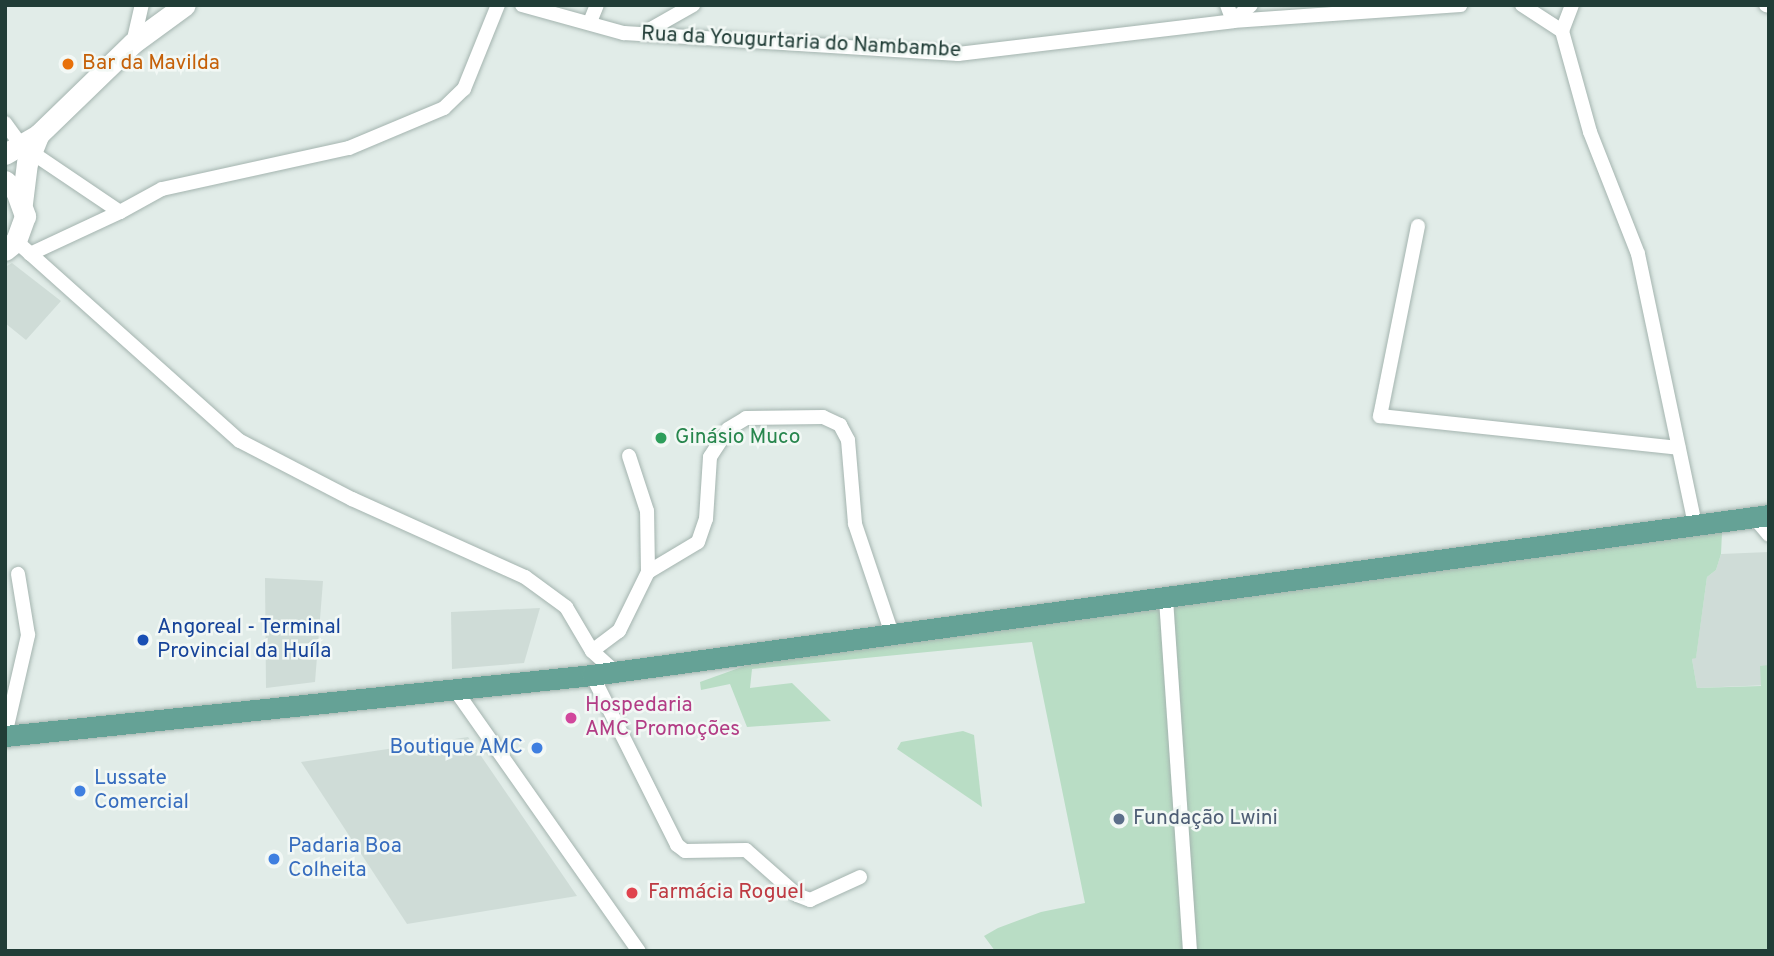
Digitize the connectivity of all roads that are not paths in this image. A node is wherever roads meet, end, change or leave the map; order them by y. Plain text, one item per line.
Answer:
1 (142, 5) edge
2 (186, 5) edge
3 (498, 5) edge
4 (522, 5) edge
5 (597, 5) edge
6 (693, 5) edge
7 (1227, 5) edge
8 (1251, 5) edge
9 (1460, 5) edge
10 (1522, 5) edge
11 (1572, 5) edge
12 (1233, 21) junction
13 (590, 22) junction
14 (1562, 31) junction
15 (642, 34) junction
16 (133, 43) junction
17 (5, 123) edge
18 (24, 146) edge
19 (5, 181) edge
20 (22, 203) junction
21 (120, 212) junction
22 (1418, 226) dead end
23 (17, 248) edge
24 (1678, 448) junction
25 (629, 456) dead end
26 (1761, 516) edge
27 (1695, 524) junction
28 (1769, 535) edge
29 (648, 572) junction
30 (18, 574) dead end
31 (1166, 599) junction
32 (892, 634) junction
33 (592, 651) junction
34 (615, 672) junction
35 (592, 675) junction
36 (456, 691) junction
37 (5, 736) edge
38 (860, 877) dead end
39 (639, 951) edge
40 (1190, 951) edge

1 - 16 street
2 - 16 street
3 - 21 street
4 - 13 street, Rua da Yougurtaria do Nambambe
5 - 13 street
6 - 15 street
7 - 12 street
8 - 12 street
9 - 12 street, Rua da Yougurtaria do Nambambe
10 - 14 street
11 - 14 street
12 - 15 street, Rua da Yougurtaria do Nambambe
13 - 15 street, Rua da Yougurtaria do Nambambe
14 - 24 street
16 - 18 street
17 - 18 street
18 - 20 street
18 - 21 street
19 - 20 street
20 - 23 street
21 - 23 street
22 - 24 street
23 - 33 street
24 - 27 street
25 - 29 street
26 - 27 main road
26 - 28 street
27 - 31 main road
29 - 32 street
29 - 33 street
30 - 37 street
31 - 32 main road
31 - 40 street
32 - 34 main road
33 - 34 street
34 - 35 main road
35 - 36 main road
35 - 38 street
36 - 37 main road
36 - 39 street

